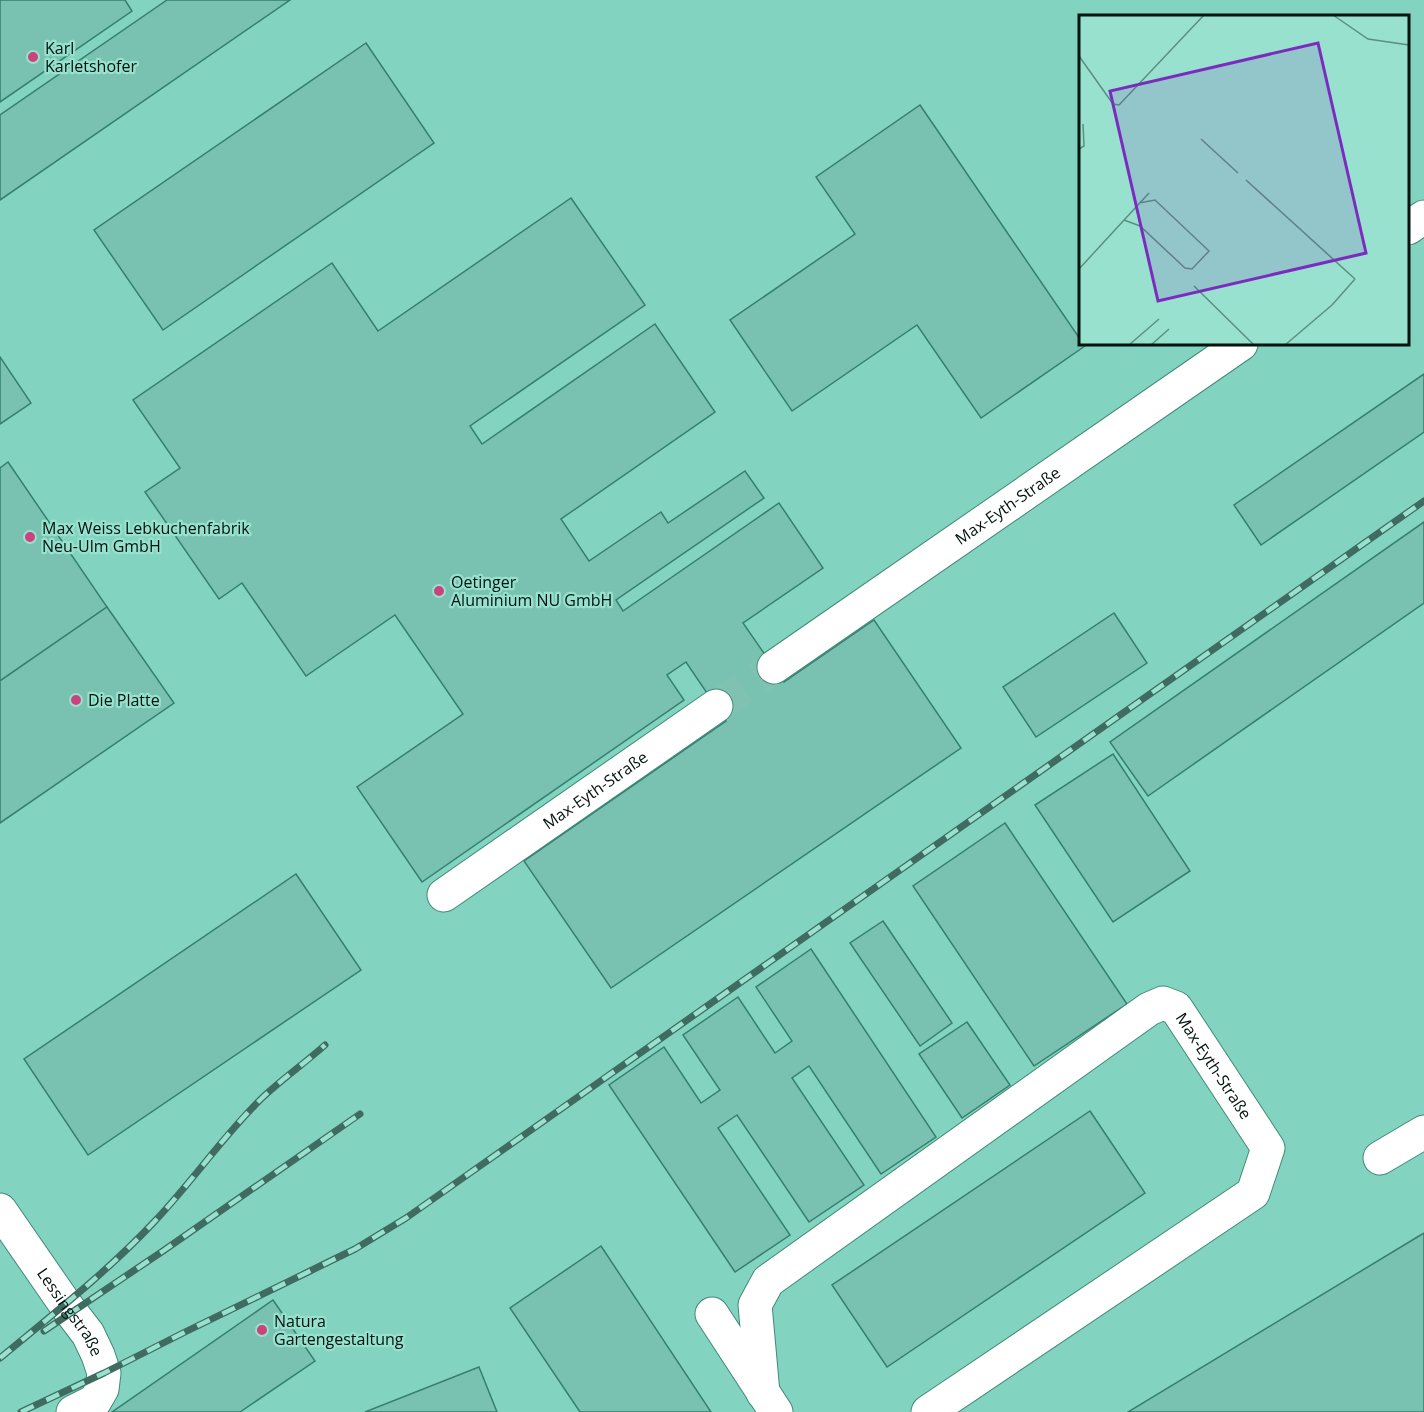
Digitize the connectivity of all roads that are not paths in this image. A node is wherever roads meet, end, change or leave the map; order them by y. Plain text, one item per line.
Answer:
1 (1424, 217) edge
2 (1409, 227) edge
3 (1240, 345) edge
4 (774, 667) tunnel mouth
5 (716, 706) tunnel mouth
6 (444, 895) dead end
7 (1424, 1132) edge
8 (1380, 1158) dead end
9 (0, 1210) edge
10 (712, 1314) dead end
11 (769, 1402) edge
12 (73, 1412) edge
13 (928, 1412) edge

1 - 2 lane
3 - 4 lane, Max-Eyth-Straße
5 - 6 lane, Max-Eyth-Straße
7 - 8 lane
9 - 12 lane, Lessingstraße
10 - 11 lane, Max-Eyth-Straße
11 - 13 lane, Max-Eyth-Straße

